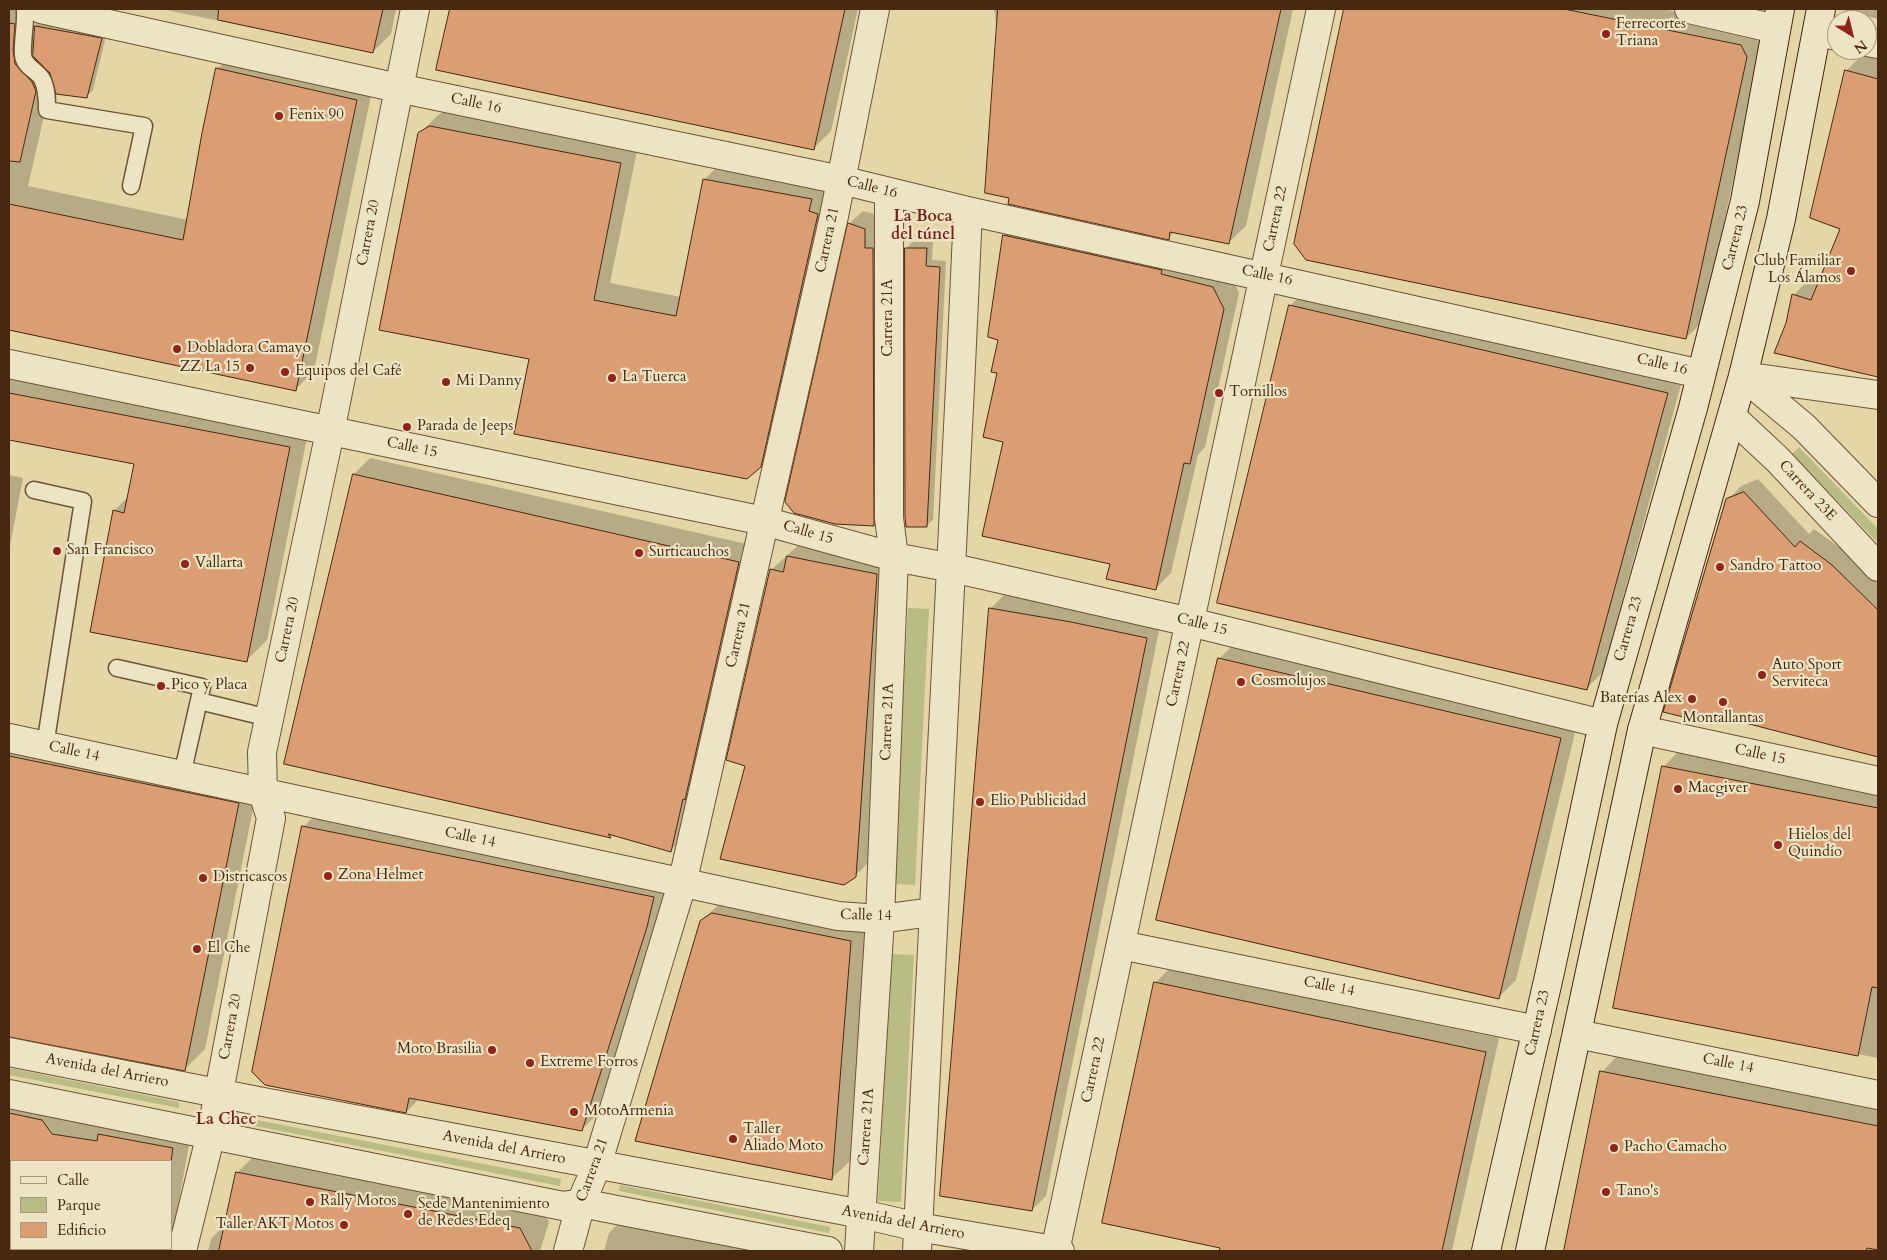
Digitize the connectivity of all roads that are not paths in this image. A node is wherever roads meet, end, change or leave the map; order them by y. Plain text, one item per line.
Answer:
1 (26, 9) edge
2 (40, 9) edge
3 (415, 9) edge
4 (875, 9) edge
5 (1321, 9) edge
6 (1688, 9) edge
7 (1778, 19) edge
8 (1825, 25) edge
9 (398, 88) junction
10 (841, 180) junction
11 (131, 186) dead end
12 (889, 193) junction
13 (968, 211) junction
14 (1264, 276) junction
15 (9, 364) edge
16 (1701, 374) junction
17 (1743, 376) junction
18 (1878, 395) edge
19 (1732, 417) junction
20 (330, 432) junction
21 (34, 490) dead end
22 (1878, 503) edge
23 (764, 521) junction
24 (894, 557) junction
25 (1878, 567) edge
26 (953, 568) junction
27 (1190, 622) junction
28 (117, 668) dead end
29 (199, 701) junction
30 (269, 718) junction
31 (1602, 724) junction
32 (1642, 730) junction
33 (9, 738) edge
34 (45, 746) junction
35 (182, 776) junction
36 (1878, 781) edge
37 (263, 793) junction
38 (682, 884) junction
39 (932, 912) junction
40 (880, 919) junction
41 (1121, 945) junction
42 (1537, 1030) junction
43 (1577, 1034) junction
44 (9, 1052) edge
45 (9, 1094) edge
46 (219, 1094) junction
47 (1878, 1094) edge
48 (211, 1134) junction
49 (596, 1166) junction
50 (581, 1203) junction
51 (862, 1214) junction
52 (917, 1239) edge
53 (182, 1251) edge
54 (568, 1251) edge
55 (828, 1251) edge
56 (859, 1251) edge
57 (1057, 1251) edge
58 (1486, 1251) edge
59 (1530, 1251) edge

1 - 11 lane
2 - 9 street, Calle 16
3 - 9 street, Carrera 20
4 - 10 street, Carrera 21
5 - 14 street, Carrera 22
6 - 7 street
7 - 16 street, Carrera 23
8 - 17 street
9 - 10 street, Calle 16
9 - 20 street, Carrera 20
10 - 12 street, Calle 16
10 - 23 street, Carrera 21
12 - 13 street, Calle 16
12 - 24 street, Carrera 21A
13 - 14 street, Calle 16
13 - 26 street
14 - 16 street, Calle 16
14 - 27 street, Carrera 22
15 - 20 street, Calle 15
16 - 31 street, Carrera 23
17 - 18 street
17 - 19 street
17 - 22 street
19 - 25 street, Carrera 23E
19 - 32 street
20 - 23 street, Calle 15
20 - 30 street, Carrera 20
21 - 34 lane
23 - 24 street, Calle 15
23 - 38 street, Carrera 21
24 - 26 street, Calle 15
24 - 40 street, Carrera 21A
26 - 27 street, Calle 15
26 - 39 street
27 - 31 street, Calle 15
27 - 41 street, Carrera 22
28 - 29 lane
29 - 30 lane
29 - 35 lane
30 - 37 street, Carrera 20
31 - 42 street, Carrera 23
32 - 36 street, Calle 15
32 - 43 street
33 - 34 street, Calle 14
34 - 35 street, Calle 14
35 - 37 street, Calle 14
37 - 38 street, Calle 14
37 - 46 street, Carrera 20
38 - 40 street, Calle 14
38 - 49 street, Carrera 21
39 - 40 street, Calle 14
39 - 52 street
40 - 51 street, Carrera 21A
41 - 42 street, Calle 14
41 - 57 street, Carrera 22
42 - 58 street, Carrera 23
43 - 47 street, Calle 14
43 - 59 street
44 - 46 street, Avenida del Arriero
45 - 48 street
46 - 48 street, Carrera 20
46 - 49 street, Avenida del Arriero
48 - 50 street
48 - 53 street, Carrera 20
49 - 50 street, Carrera 21
49 - 51 street, Avenida del Arriero
50 - 54 street, Carrera 21
50 - 55 street
51 - 52 street, Avenida del Arriero
51 - 56 street, Carrera 21A
52 - 57 street, Avenida del Arriero

